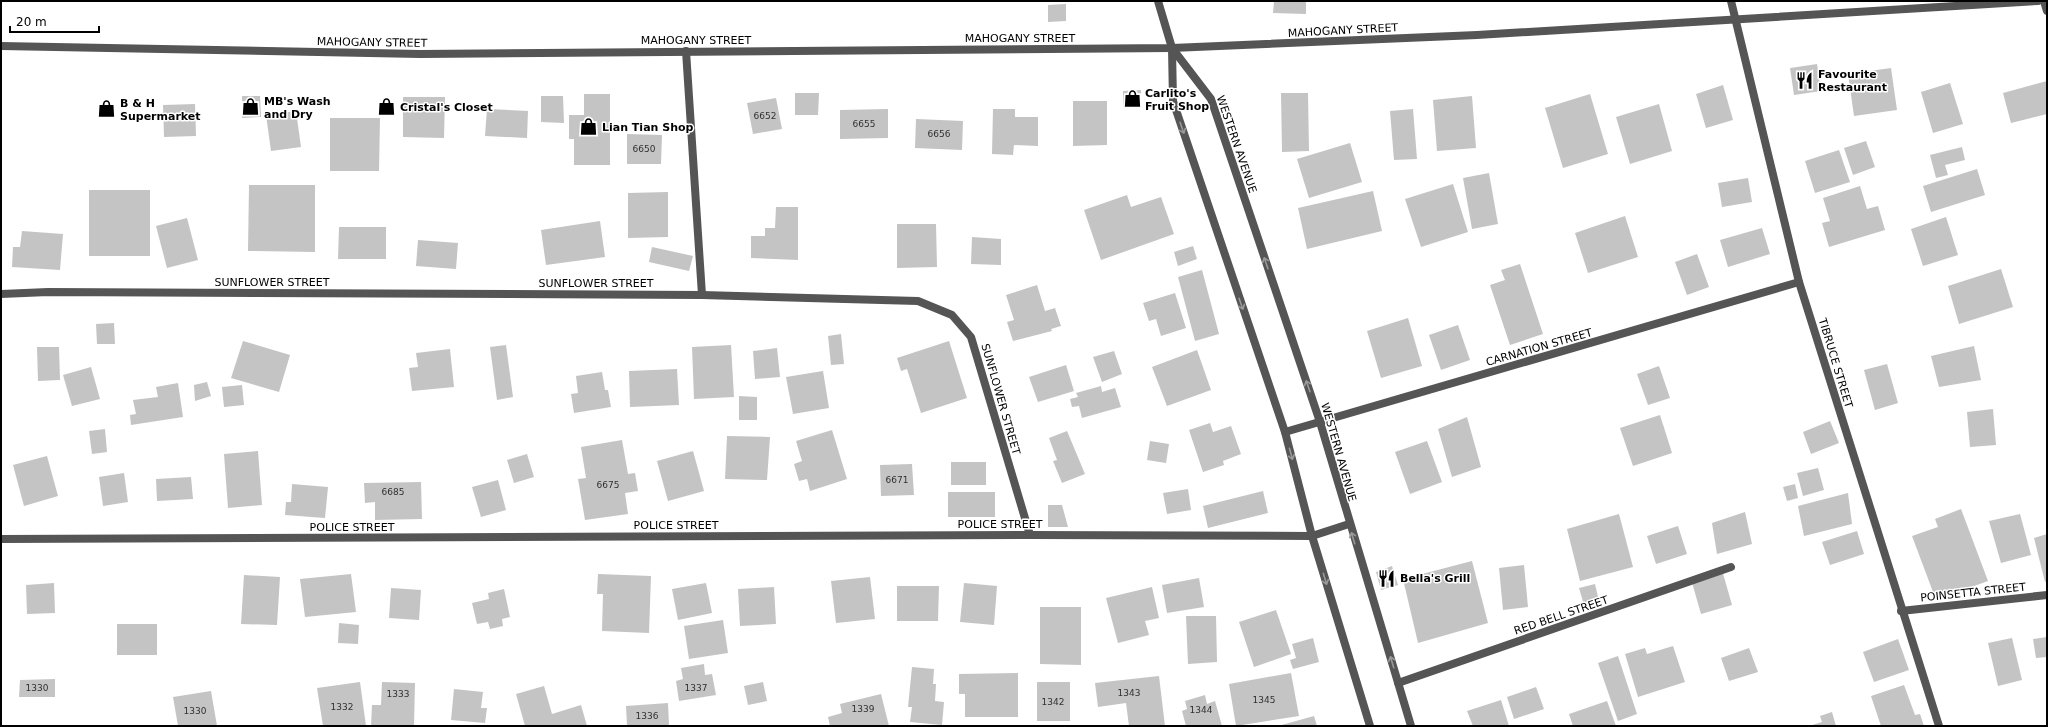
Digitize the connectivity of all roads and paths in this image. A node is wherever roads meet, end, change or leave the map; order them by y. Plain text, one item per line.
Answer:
1 (1158, 1) edge
2 (1731, 1) edge
3 (2038, 1) edge
4 (2044, 1) edge
5 (2047, 11) edge
6 (1734, 20) junction
7 (1, 46) edge
8 (1172, 48) junction
9 (686, 51) junction
10 (1799, 282) junction
11 (1, 294) edge
12 (702, 295) junction
13 (1320, 422) junction
14 (1285, 432) junction
15 (1349, 524) junction
16 (1030, 535) junction
17 (1312, 536) junction
18 (1, 539) edge
19 (1731, 567) dead end
20 (2047, 595) edge
21 (1902, 611) junction
22 (1398, 683) junction
23 (1370, 726) edge
24 (1411, 726) edge
25 (1939, 726) edge

1 - 8 street
2 - 6 street, TIBRUCE STREET
3 - 6 street, MAHOGANY STREET
4 - 5 street
6 - 8 street, MAHOGANY STREET
6 - 10 street, TIBRUCE STREET
7 - 9 street, MAHOGANY STREET
8 - 9 street, MAHOGANY STREET
13 -> 8 street, WESTERN AVENUE
8 -> 14 street
9 - 12 street
10 - 13 street, CARNATION STREET
10 - 21 street, TIBRUCE STREET
11 - 12 street, SUNFLOWER STREET
12 - 16 street, SUNFLOWER STREET
13 - 14 street, CARNATION STREET
13 - 15 street, WESTERN AVENUE
14 -> 17 street
15 - 17 street, POLICE STREET
22 -> 15 street, WESTERN AVENUE
16 - 17 street, POLICE STREET
16 - 18 street, POLICE STREET
17 -> 23 street
19 - 22 street, RED BELL STREET
20 - 21 street, POINSETTA STREET
21 - 25 street, TIBRUCE STREET
22 - 24 street, WESTERN AVENUE

